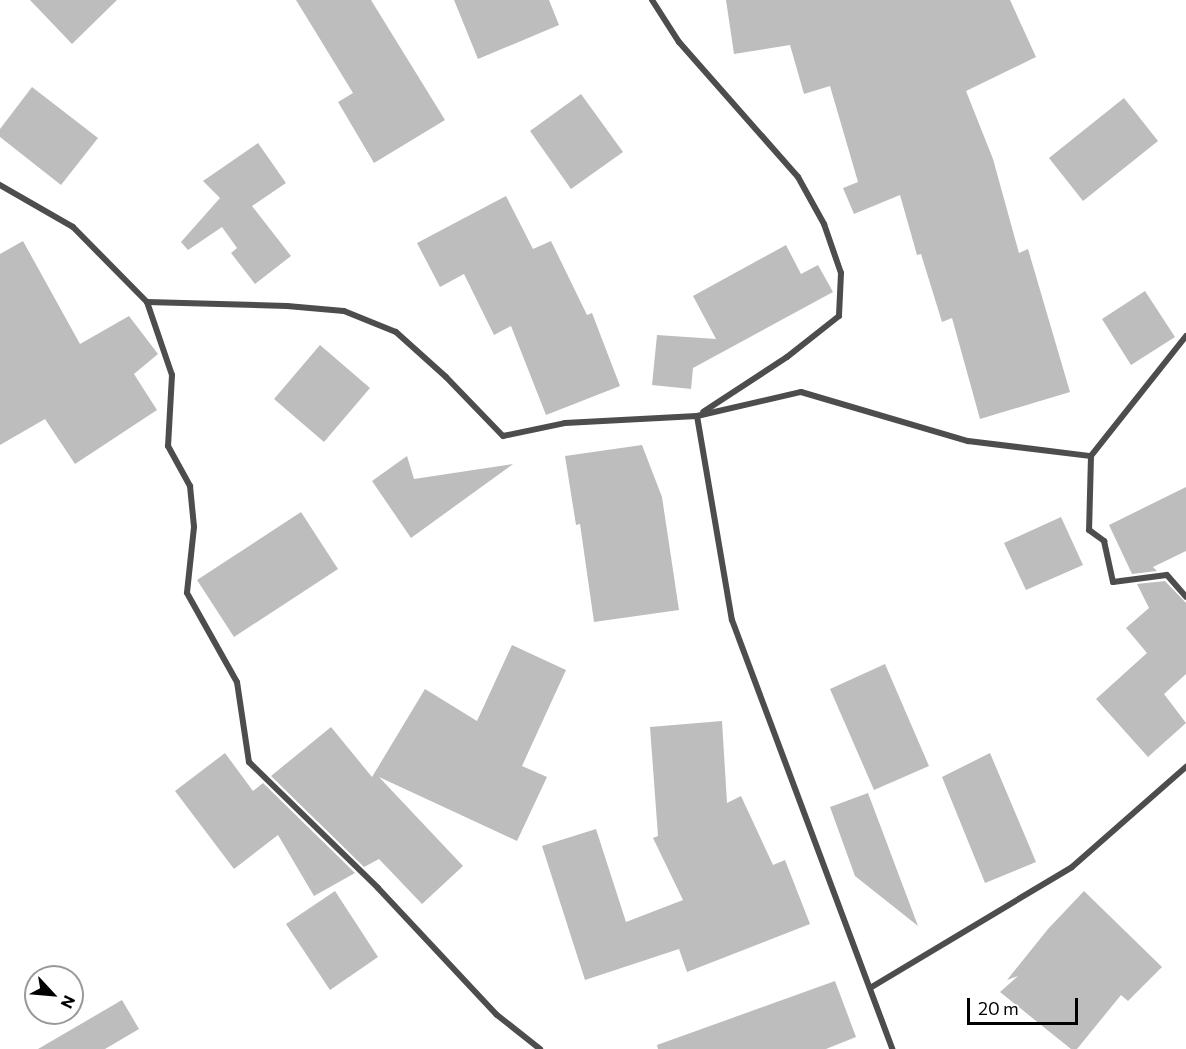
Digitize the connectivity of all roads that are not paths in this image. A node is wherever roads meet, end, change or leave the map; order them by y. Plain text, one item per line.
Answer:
1 (652, 0) edge
2 (0, 185) edge
3 (147, 302) junction
4 (1186, 336) edge
5 (697, 416) junction
6 (1091, 456) junction
7 (1186, 597) edge
8 (1186, 767) edge
9 (870, 988) junction
10 (540, 1049) edge
11 (892, 1049) edge

1 - 5 street
2 - 3 street
3 - 5 street
3 - 10 street
4 - 6 street
5 - 6 street
5 - 9 street
6 - 7 street
8 - 9 street
9 - 11 street

